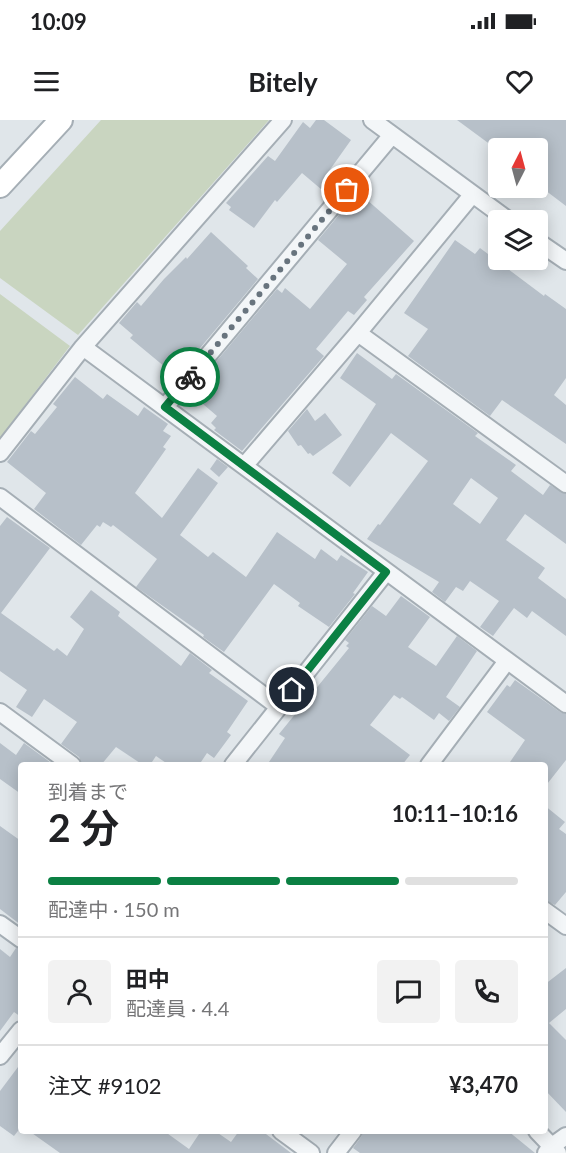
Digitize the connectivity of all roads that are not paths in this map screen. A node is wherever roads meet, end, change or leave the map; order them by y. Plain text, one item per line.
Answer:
1 (61, 120) edge
2 (283, 120) edge
3 (372, 120) edge
4 (392, 135) junction
5 (0, 186) edge
6 (472, 195) junction
7 (494, 210) edge
8 (548, 249) edge
9 (566, 261) edge
10 (358, 333) junction
11 (83, 347) junction
12 (165, 407) junction
13 (0, 453) edge
14 (245, 465) junction
15 (566, 484) edge
16 (0, 496) edge
17 (386, 572) junction
18 (507, 661) junction
19 (566, 704) edge
20 (279, 707) junction
21 (0, 712) edge
22 (68, 762) edge
23 (235, 762) edge
24 (431, 762) edge
25 (548, 913) edge
26 (0, 924) edge
27 (566, 927) edge
28 (18, 937) edge
29 (18, 1034) edge
30 (0, 1056) edge
31 (285, 1134) edge
32 (351, 1134) edge
33 (539, 1134) edge
34 (566, 1136) edge
35 (552, 1151) edge
36 (311, 1153) edge
37 (336, 1153) edge

1 - 5 street
2 - 11 street
3 - 4 street
4 - 6 street
4 - 12 street
6 - 7 street
6 - 10 street
8 - 9 street
10 - 14 street
10 - 15 street
11 - 12 street
11 - 13 street
12 - 14 street
14 - 17 street
16 - 20 street
17 - 18 street
17 - 20 street
18 - 19 street
18 - 24 street
20 - 23 street
21 - 22 street
25 - 27 street
26 - 28 street
29 - 30 street
31 - 36 street
32 - 37 street
33 - 35 street
34 - 35 street

